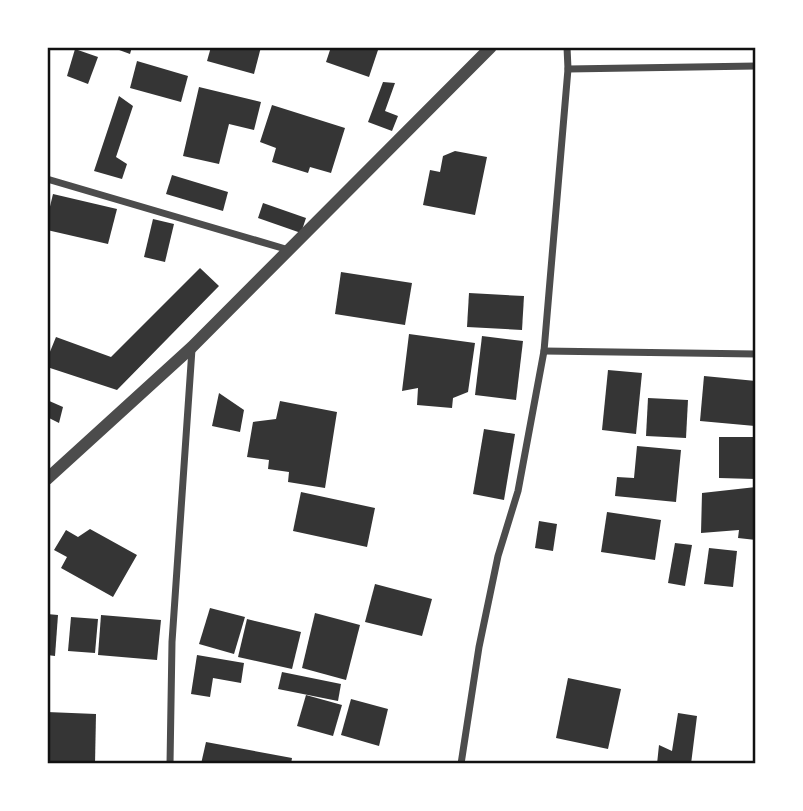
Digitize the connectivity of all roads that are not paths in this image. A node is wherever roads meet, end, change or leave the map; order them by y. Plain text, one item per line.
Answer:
1 (491, 47) edge
2 (567, 47) edge
3 (756, 66) edge
4 (568, 69) junction
5 (47, 179) edge
6 (289, 250) junction
7 (192, 347) junction
8 (544, 351) junction
9 (756, 354) edge
10 (47, 479) edge
11 (170, 764) edge
12 (461, 764) edge

1 - 6 street
2 - 4 street
3 - 4 street
4 - 8 street
5 - 6 street
6 - 7 street
7 - 10 street
7 - 11 street
8 - 9 street
8 - 12 street

